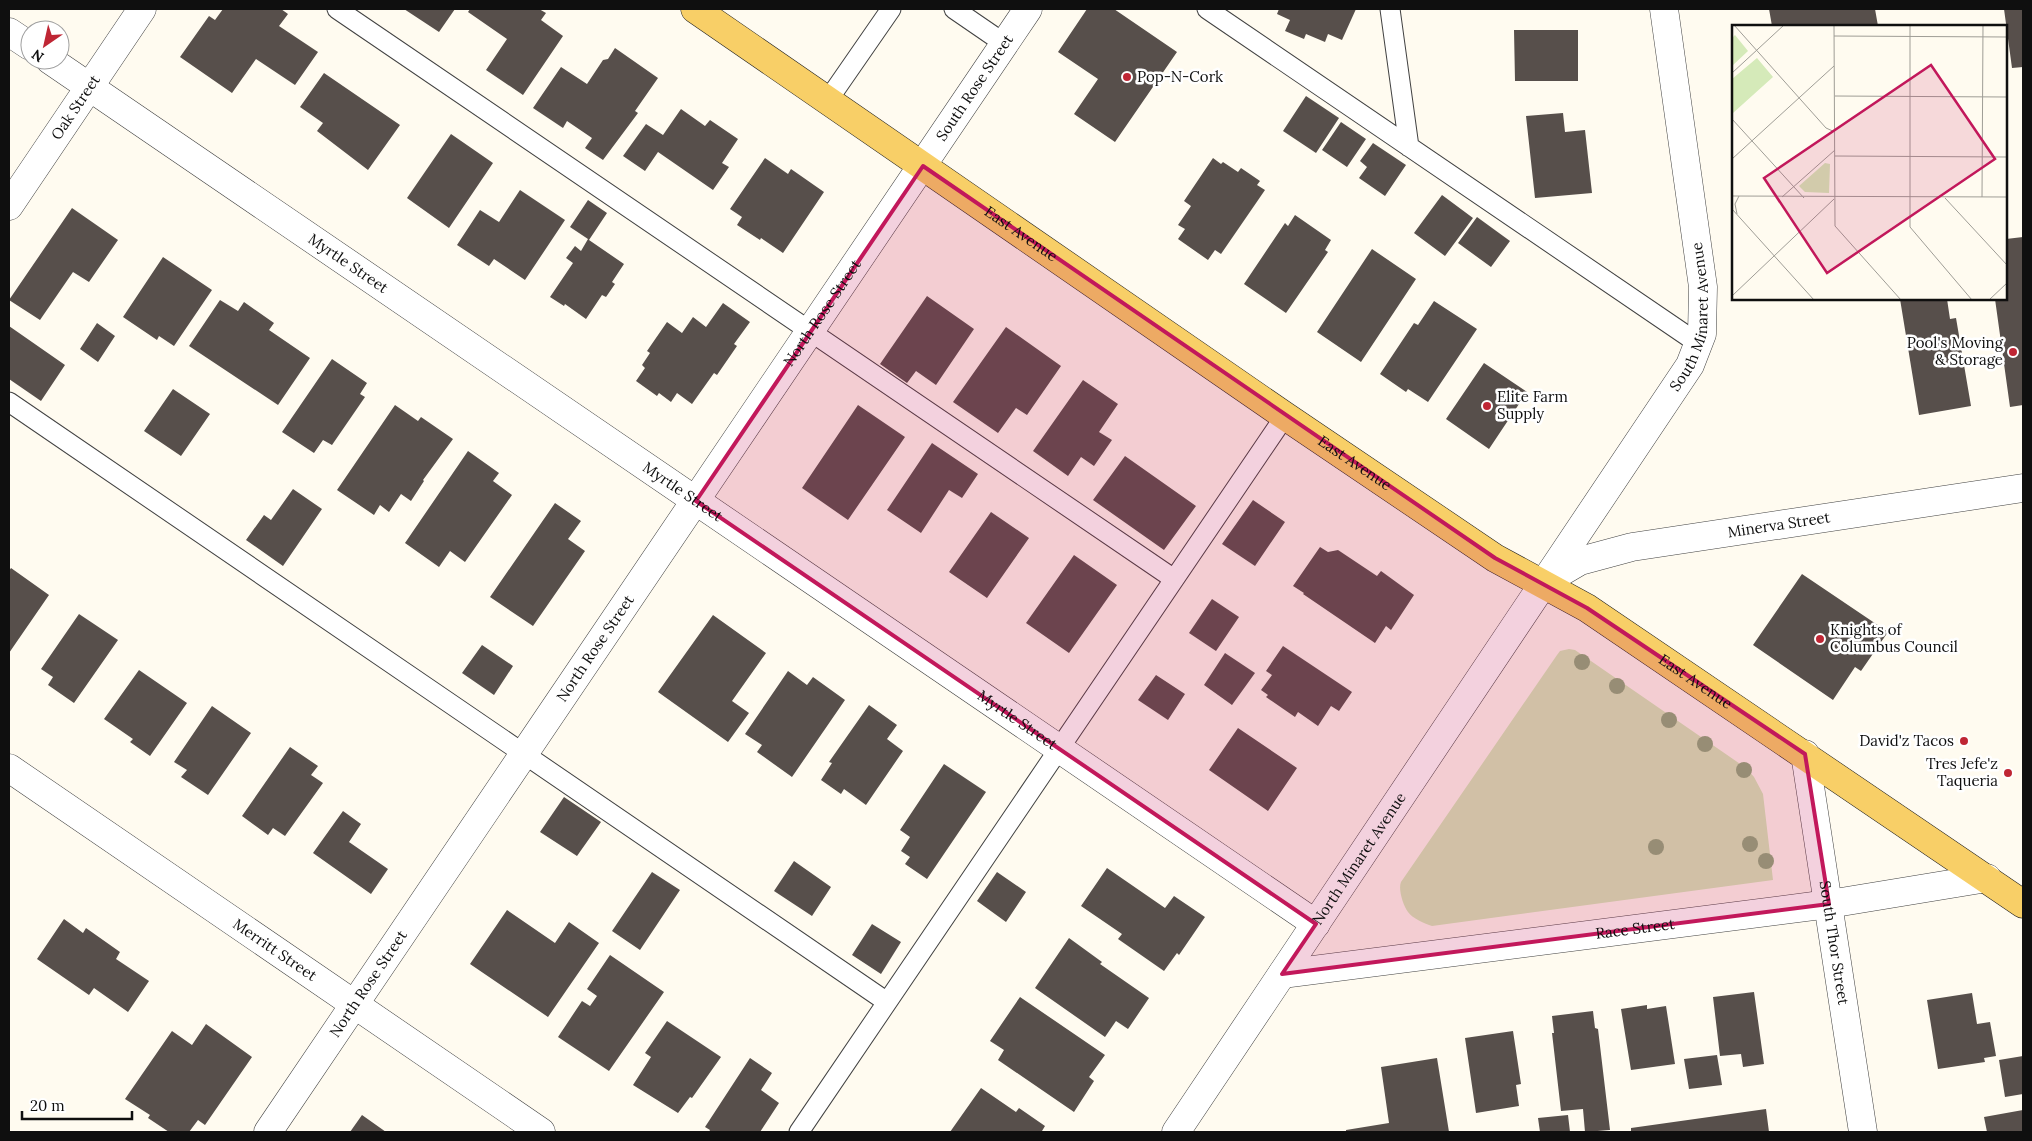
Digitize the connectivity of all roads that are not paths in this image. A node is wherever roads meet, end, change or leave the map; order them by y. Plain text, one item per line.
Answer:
1 (142, 9) edge
2 (337, 9) edge
3 (891, 9) edge
4 (954, 9) edge
5 (1028, 9) edge
6 (1207, 9) edge
7 (1390, 9) edge
8 (1664, 9) edge
9 (711, 13) edge
10 (9, 32) edge
11 (20, 39) edge
12 (1005, 44) junction
13 (64, 70) edge
14 (89, 87) junction
15 (828, 100) junction
16 (1409, 147) junction
17 (923, 166) junction
18 (9, 206) edge
19 (811, 332) junction
20 (1699, 344) junction
21 (9, 402) edge
22 (1285, 416) junction
23 (2023, 488) edge
24 (696, 501) junction
25 (1594, 510) junction
26 (1632, 547) junction
27 (1174, 580) junction
28 (1543, 585) junction
29 (1059, 749) junction
30 (524, 754) junction
31 (1805, 754) junction
32 (9, 768) edge
33 (1987, 878) junction
34 (1829, 904) junction
35 (2023, 904) edge
36 (1316, 924) junction
37 (1282, 974) junction
38 (887, 1002) junction
39 (355, 1004) junction
40 (1180, 1131) edge
41 (268, 1132) edge
42 (541, 1132) edge
43 (799, 1132) edge
44 (1863, 1132) edge

1 - 14 street, Oak Street
2 - 19 lane
3 - 15 lane
4 - 12 lane
5 - 12 street, South Rose Street
6 - 16 lane
7 - 16 lane
8 - 20 street, South Minaret Avenue
9 - 15 main road, East Avenue
10 - 11 street
12 - 17 street, South Rose Street
13 - 14 street, Myrtle Street
14 - 18 street, Oak Street
14 - 24 street, Myrtle Street
15 - 17 main road, East Avenue
16 - 20 lane
17 - 19 street, North Rose Street
17 - 22 main road, East Avenue
19 - 24 street, North Rose Street
19 - 27 lane
20 - 25 street, South Minaret Avenue
21 - 30 lane
22 - 27 lane
22 - 28 main road, East Avenue
23 - 26 street, Minerva Street
24 - 29 street, Myrtle Street
24 - 30 street, North Rose Street
25 - 26 street
25 - 28 street, South Minaret Avenue
26 - 28 street, Minerva Street
27 - 29 lane
28 - 31 main road, East Avenue
28 - 36 street, North Minaret Avenue
29 - 36 street, Myrtle Street
29 - 38 lane
30 - 38 lane
30 - 39 street, North Rose Street
31 - 33 main road, East Avenue
31 - 34 street, South Thor Street
32 - 39 street, Merritt Street
33 - 34 street, Race Street
33 - 35 main road, East Avenue
34 - 37 street, Race Street
34 - 44 street, South Thor Street
36 - 37 street, North Minaret Avenue
37 - 40 street, North Minaret Avenue
38 - 43 lane
39 - 41 street, North Rose Street
39 - 42 street, Merritt Street

